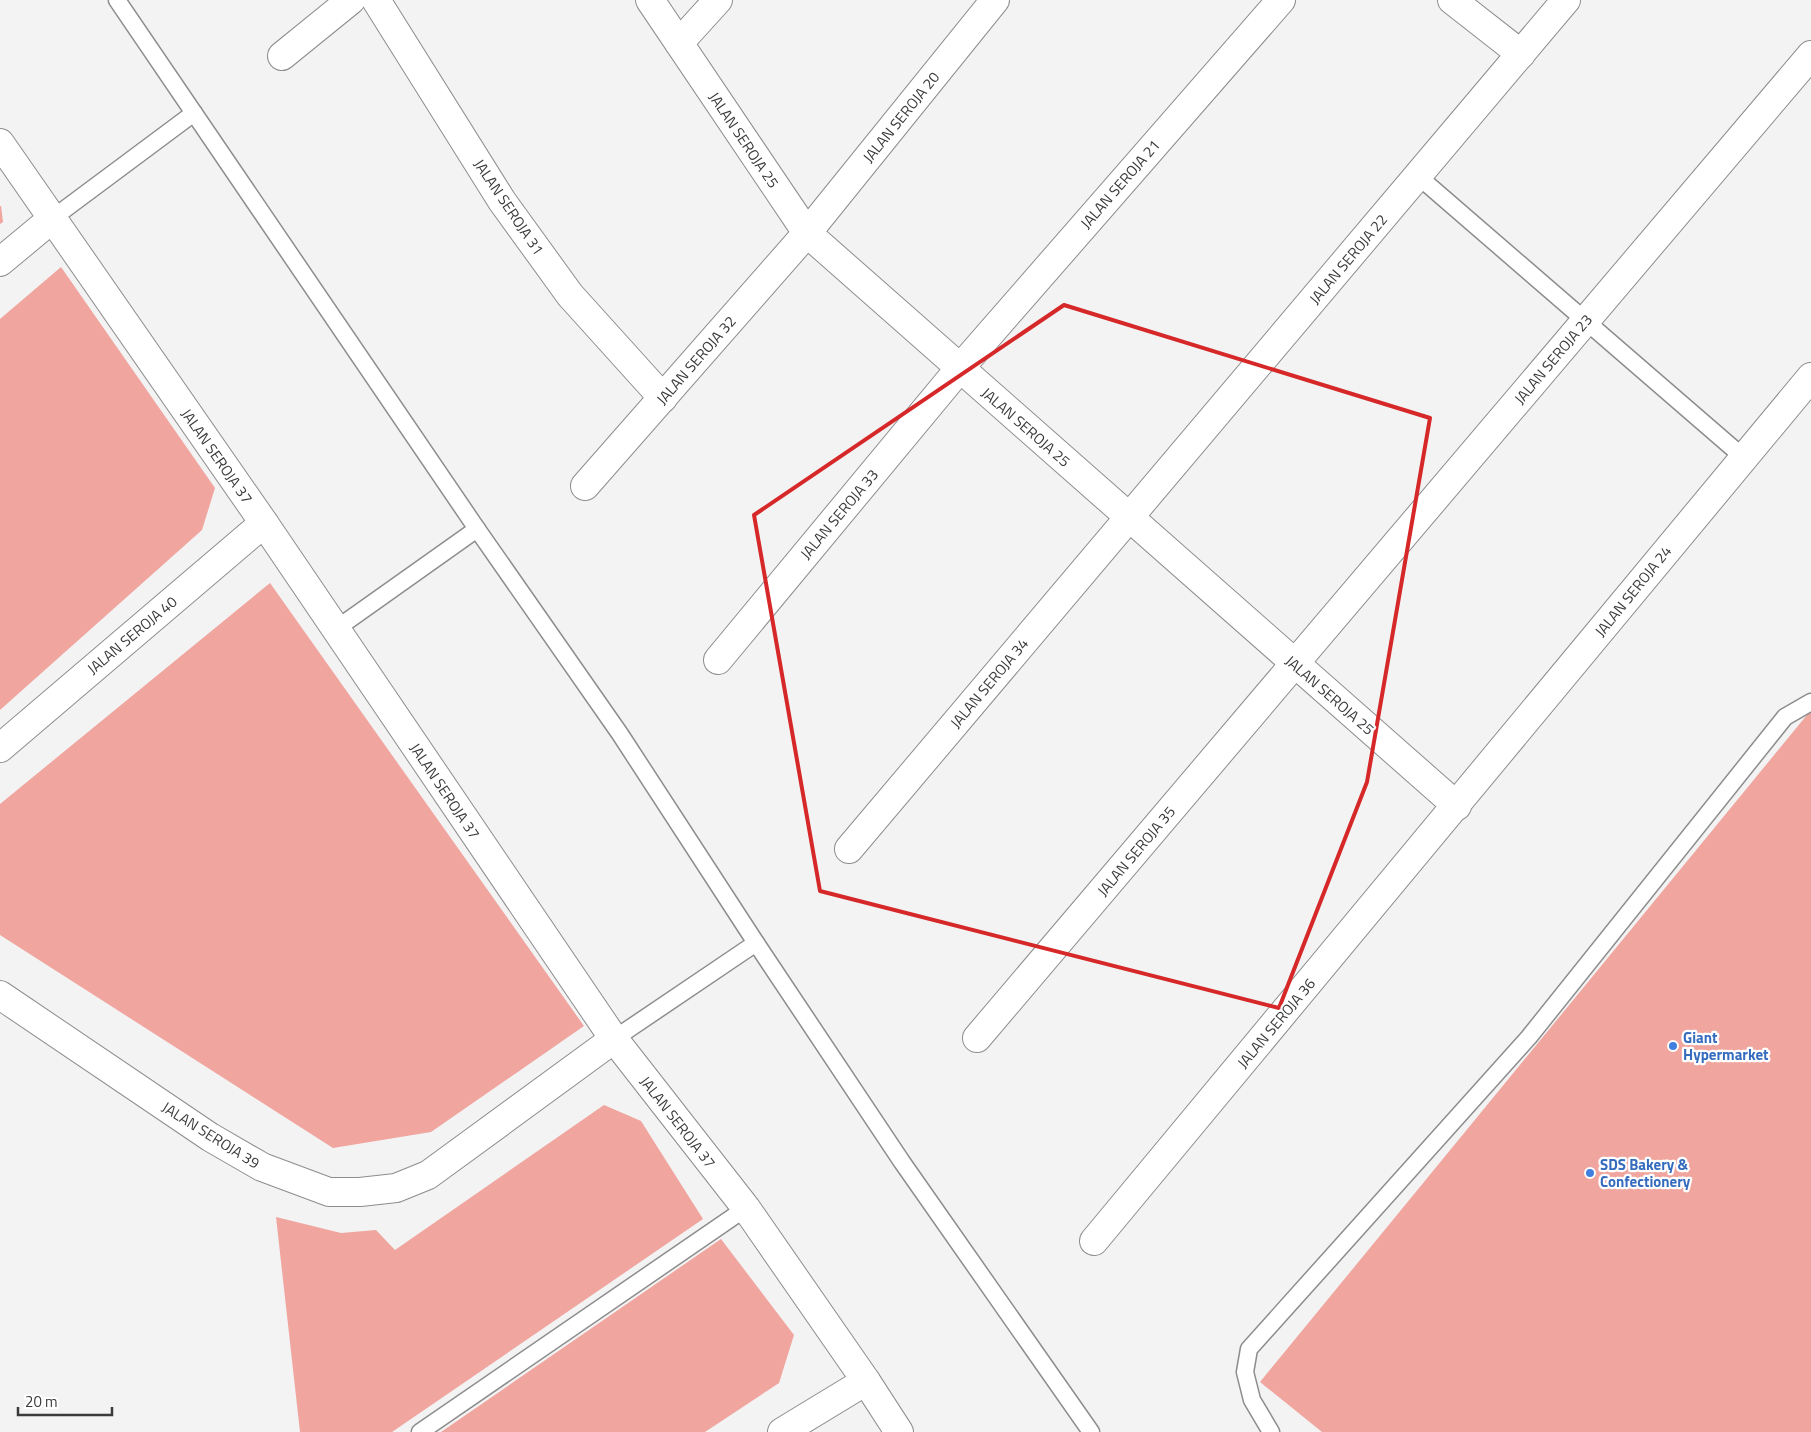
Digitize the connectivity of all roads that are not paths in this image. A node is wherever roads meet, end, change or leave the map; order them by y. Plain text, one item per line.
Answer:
1 (117, 0) edge
2 (351, 0) edge
3 (376, 0) edge
4 (650, 0) edge
5 (718, 0) edge
6 (995, 0) edge
7 (1281, 0) edge
8 (1452, 0) edge
9 (1566, 0) edge
10 (679, 43) junction
11 (1521, 54) junction
12 (1811, 55) edge
13 (282, 56) dead end
14 (194, 113) junction
15 (0, 143) edge
16 (1418, 176) junction
17 (52, 218) junction
18 (807, 233) junction
19 (0, 262) edge
20 (1585, 322) junction
21 (960, 368) junction
22 (1811, 377) edge
23 (663, 398) junction
24 (1744, 457) junction
25 (585, 486) dead end
26 (1130, 517) junction
27 (264, 523) junction
28 (477, 529) junction
29 (336, 629) junction
30 (718, 660) dead end
31 (1295, 664) junction
32 (1811, 702) edge
33 (0, 748) edge
34 (1457, 806) junction
35 (849, 849) dead end
36 (756, 943) junction
37 (0, 995) edge
38 (978, 1038) dead end
39 (614, 1039) junction
40 (746, 1208) junction
41 (1094, 1240) dead end
42 (866, 1381) junction
43 (1083, 1429) edge
44 (420, 1432) edge
45 (782, 1432) edge
46 (899, 1432) edge
47 (1271, 1432) edge

1 - 14 lane
2 - 13 street
3 - 23 street, JALAN SEROJA 31
4 - 10 street, JALAN SEROJA 25
5 - 10 street
6 - 18 street, JALAN SEROJA 20
7 - 21 street, JALAN SEROJA 21
8 - 11 street
9 - 11 street, JALAN SEROJA 22
10 - 18 street, JALAN SEROJA 25
11 - 16 street, JALAN SEROJA 22
12 - 20 street, JALAN SEROJA 23
14 - 17 lane
14 - 28 lane
15 - 17 street, JALAN SEROJA 37
16 - 20 lane
16 - 26 street, JALAN SEROJA 22
17 - 19 street
17 - 27 street, JALAN SEROJA 37
18 - 21 street, JALAN SEROJA 25
18 - 23 street, JALAN SEROJA 32
20 - 24 lane
20 - 31 street, JALAN SEROJA 23
21 - 26 street, JALAN SEROJA 25
21 - 30 street, JALAN SEROJA 33
22 - 24 street, JALAN SEROJA 24
23 - 25 street, JALAN SEROJA 32
24 - 34 street, JALAN SEROJA 24
26 - 31 street, JALAN SEROJA 25
26 - 35 street, JALAN SEROJA 34
27 - 29 street, JALAN SEROJA 37
27 - 33 street, JALAN SEROJA 40
28 - 29 lane
28 - 36 lane
29 - 39 street, JALAN SEROJA 37
31 - 34 street, JALAN SEROJA 25
31 - 38 street, JALAN SEROJA 35
32 - 47 lane
34 - 41 street, JALAN SEROJA 36
36 - 39 lane
36 - 43 lane
37 - 39 street, JALAN SEROJA 39
39 - 40 street, JALAN SEROJA 37
40 - 42 street, JALAN SEROJA 37
40 - 44 lane
42 - 45 street
42 - 46 street, JALAN SEROJA 37

